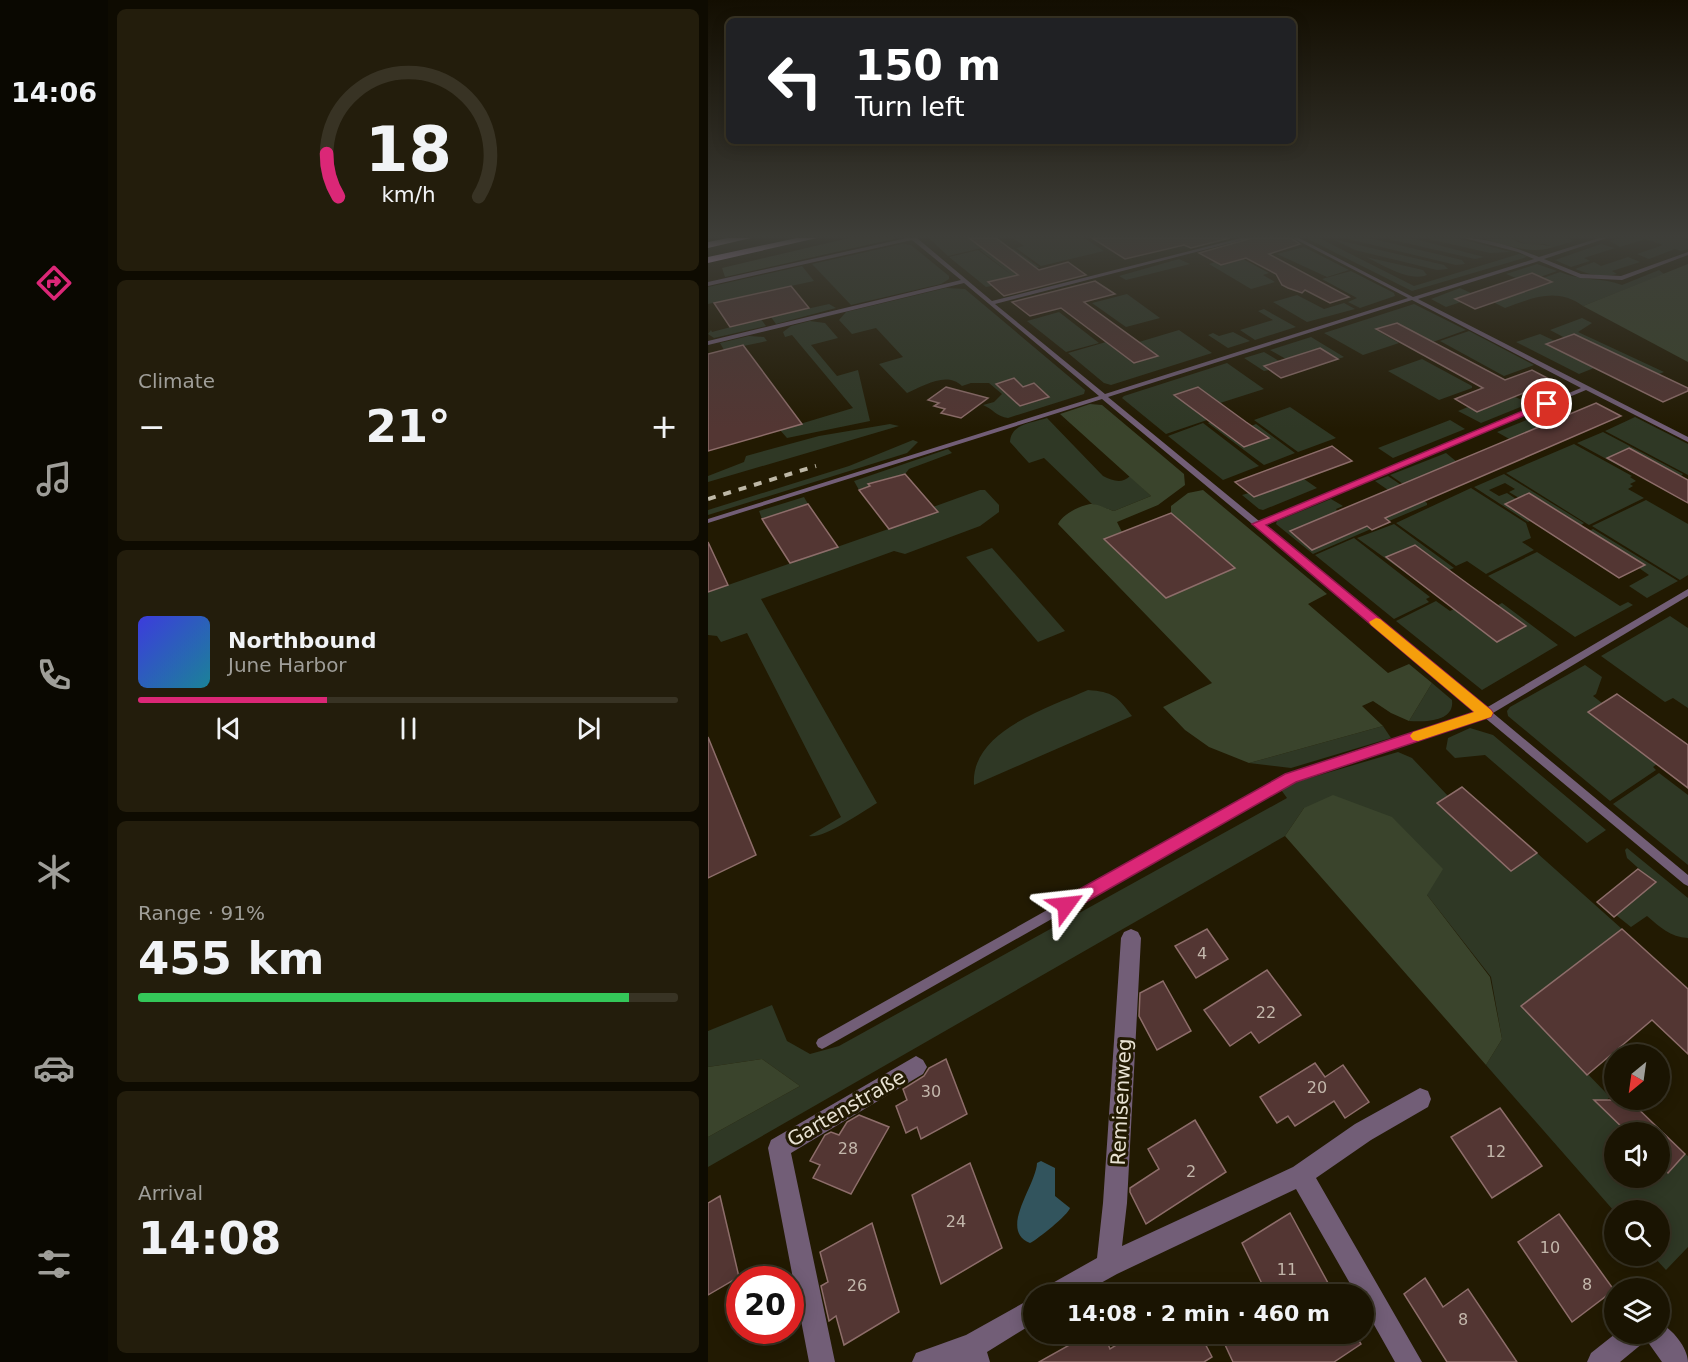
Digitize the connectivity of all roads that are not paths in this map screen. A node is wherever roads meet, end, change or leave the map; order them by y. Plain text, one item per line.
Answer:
1 (879, 302) edge
2 (997, 302) edge
3 (1400, 302) edge
4 (1418, 302) edge
5 (991, 303) joint
6 (708, 343) edge
7 (1586, 388) junction
8 (1103, 396) junction
9 (1688, 440) edge
10 (708, 520) edge
11 (1258, 524) junction
12 (1688, 592) edge
13 (1486, 713) junction
14 (1688, 881) edge
15 (1131, 938) dead end
16 (822, 1043) dead end
17 (916, 1067) dead end
18 (1420, 1099) dead end
19 (1301, 1176) junction
20 (1108, 1265) junction
21 (1075, 1284) edge
22 (1023, 1317) edge
23 (1622, 1344) edge
24 (1664, 1344) edge
25 (975, 1354) edge
26 (822, 1362) edge
27 (925, 1362) edge
28 (1410, 1362) edge
29 (1600, 1362) edge
30 (1679, 1362) edge

1 - 6 lane
2 - 5 lane
3 - 8 lane
4 - 7 lane
5 - 8 lane
7 - 9 lane
7 - 11 lane
8 - 10 lane
8 - 11 lane
11 - 13 lane
12 - 13 lane
13 - 14 lane
13 - 16 lane
15 - 20 street, Remisenweg
17 - 26 street, Gartenstraße
18 - 19 street
19 - 20 street
19 - 28 street
20 - 21 street
22 - 25 street
23 - 29 street
24 - 30 street
25 - 27 street

